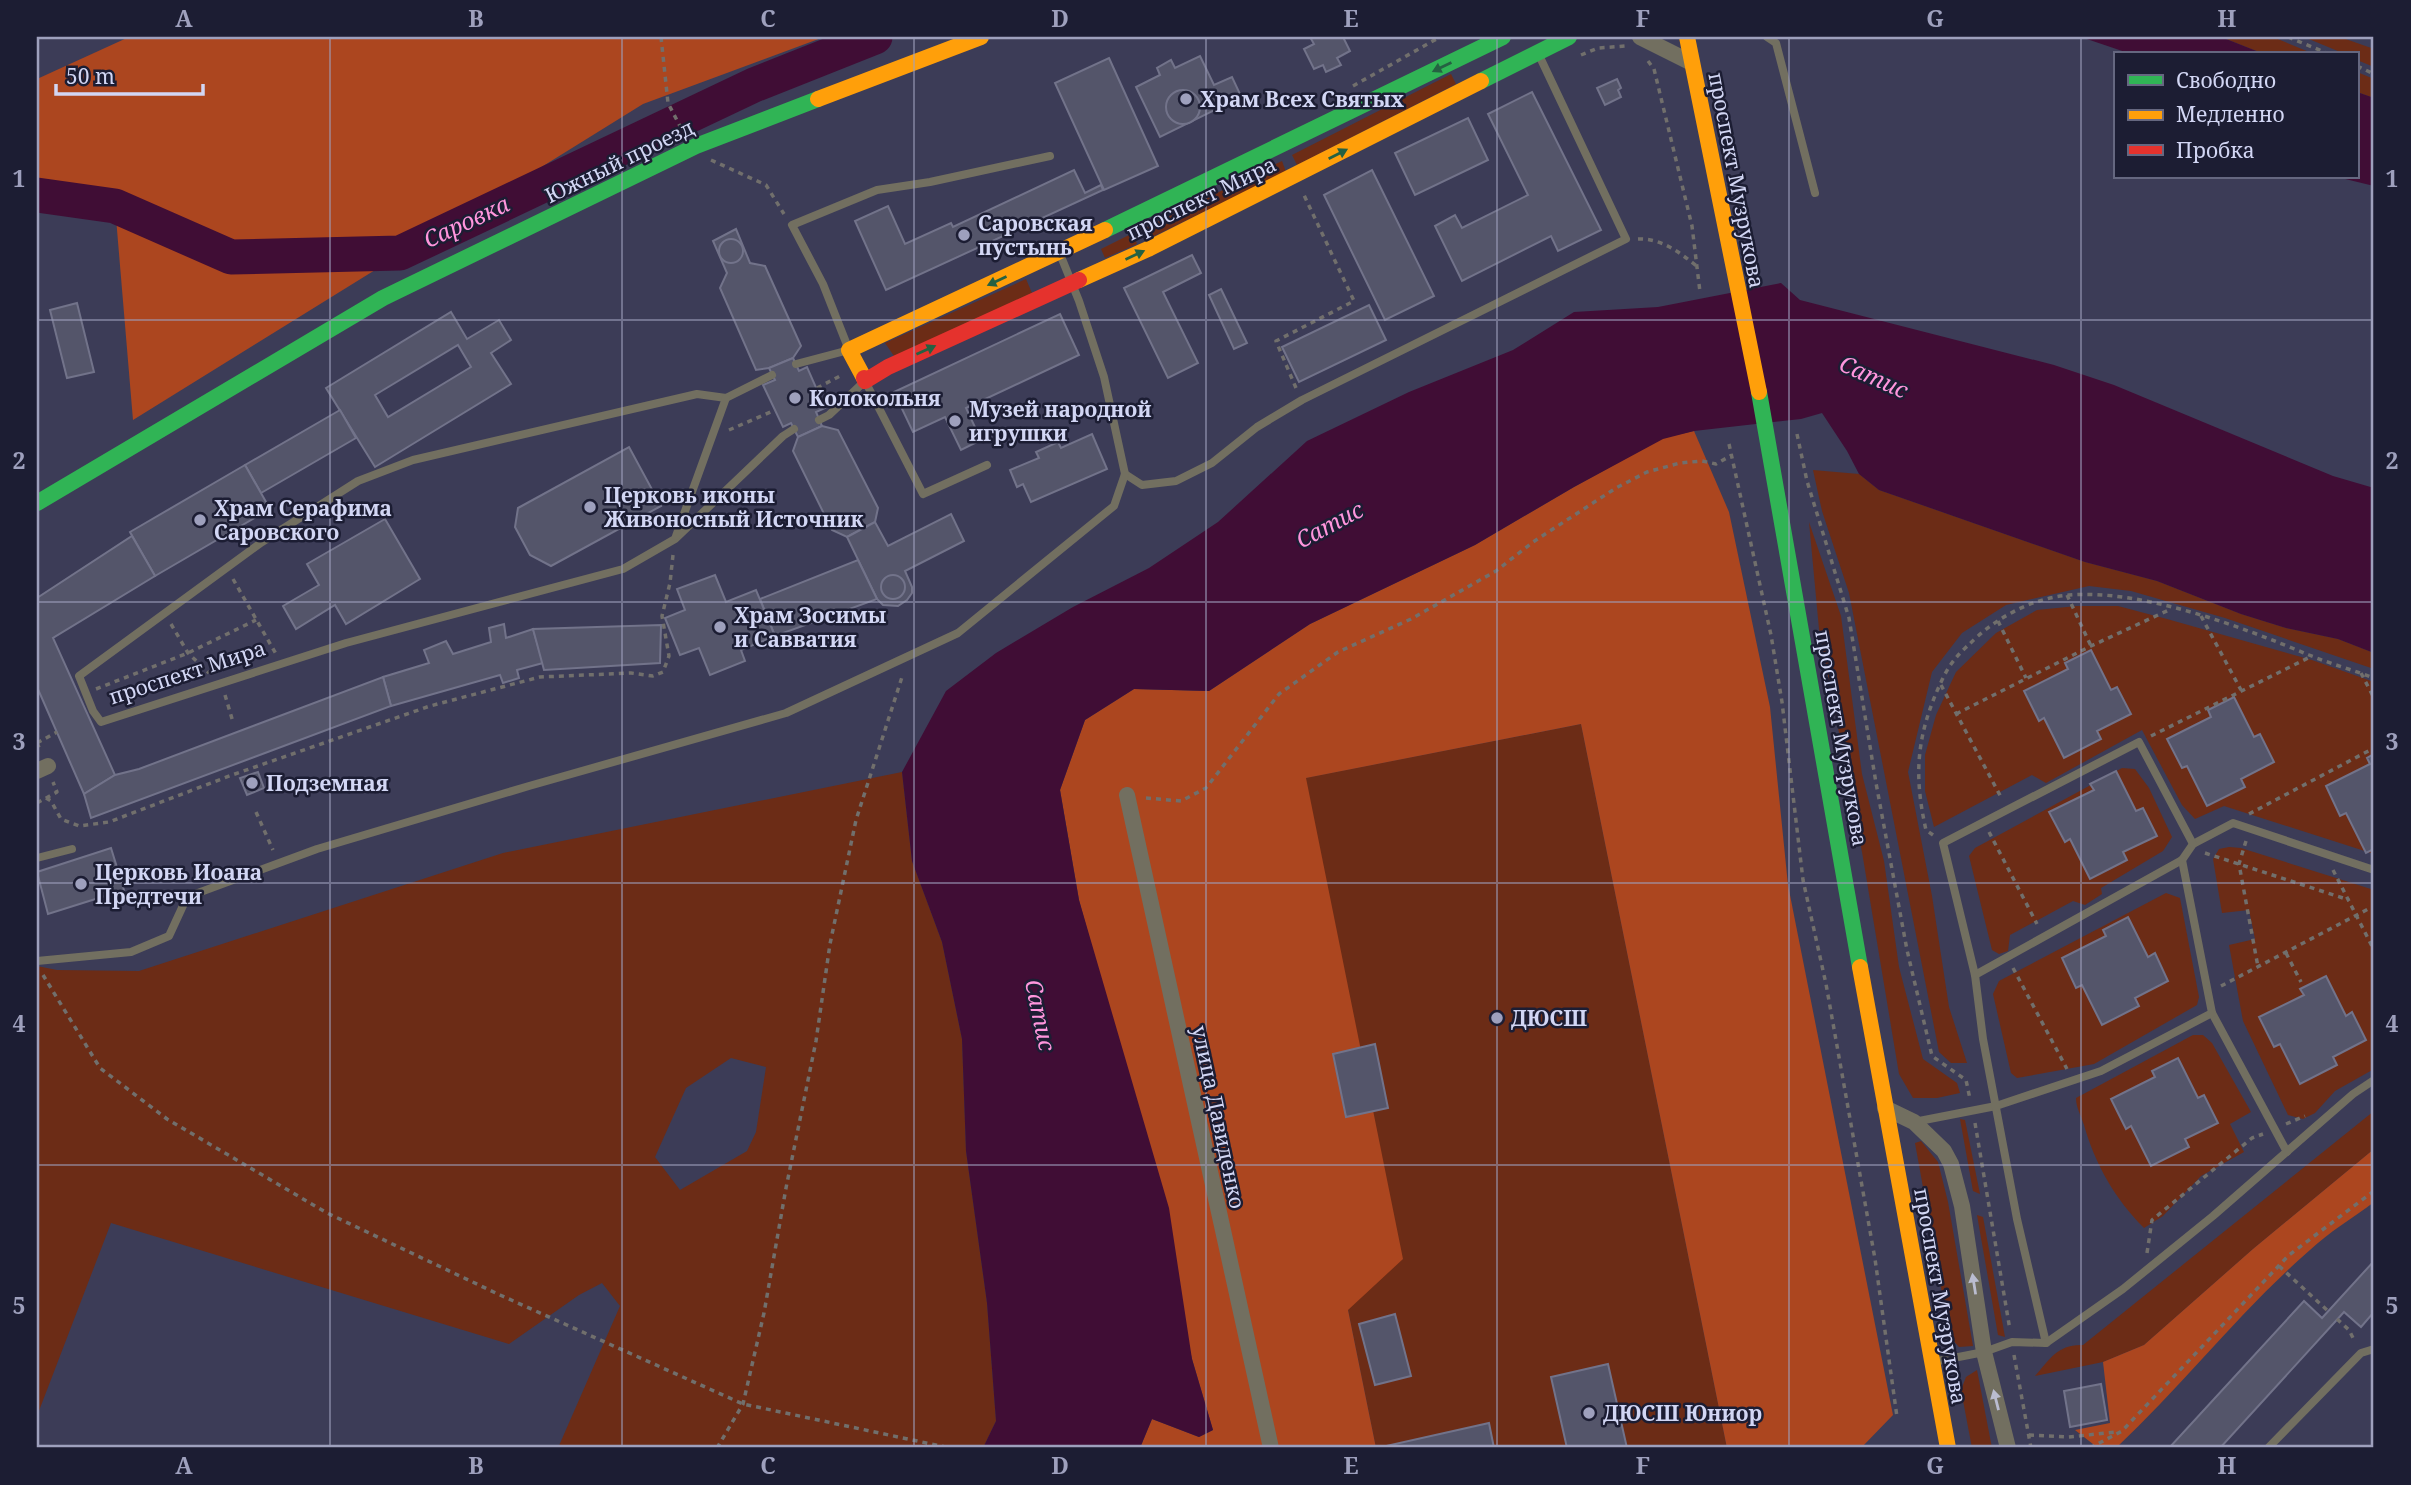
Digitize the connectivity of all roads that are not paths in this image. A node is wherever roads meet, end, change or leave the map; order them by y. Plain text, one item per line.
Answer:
1 (981, 37) edge
2 (1503, 37) edge
3 (1569, 37) edge
4 (1767, 37) edge
5 (1692, 38) edge
6 (1634, 41) edge
7 (1538, 53) junction
8 (1692, 64) junction
9 (1050, 156) dead end
10 (1815, 193) dead end
11 (1059, 252) junction
12 (1073, 284) junction
13 (849, 350) junction
14 (796, 365) dead end
15 (772, 375) dead end
16 (865, 381) junction
17 (726, 398) junction
18 (819, 420) dead end
19 (794, 429) dead end
20 (987, 465) dead end
21 (1125, 474) junction
22 (37, 503) edge
23 (675, 539) junction
24 (1127, 795) road end
25 (2191, 846) junction
26 (72, 849) dead end
27 (37, 859) edge
28 (2182, 860) junction
29 (2374, 870) edge
30 (37, 963) edge
31 (1975, 975) junction
32 (2212, 1013) junction
33 (2374, 1080) edge
34 (1996, 1106) junction
35 (1885, 1108) junction
36 (1914, 1122) junction
37 (2287, 1152) junction
38 (2046, 1342) junction
39 (2374, 1349) edge
40 (1984, 1352) junction
41 (1932, 1362) junction
42 (1271, 1448) edge
43 (1948, 1448) edge
44 (2008, 1448) edge
45 (2268, 1448) edge

1 - 22 street, Южный проезд
2 -> 11 street, проспект Мира
3 - 7 street, проспект Мира
4 - 10 lane
5 - 8 street, проспект Музрукова
6 - 8 street
12 -> 7 street, проспект Мира
7 - 21 lane
8 - 35 street, проспект Музрукова
9 - 13 lane
11 - 12 lane
11 -> 13 street, проспект Мира
16 -> 12 street, проспект Мира
12 - 21 lane
13 - 14 lane, проспект Мира
13 - 16 street
15 - 17 lane
16 - 18 lane, проспект Мира
16 - 20 lane
17 - 23 lane
17 - 23 lane, проспект Мира
19 - 23 lane, проспект Мира
21 - 30 lane
24 - 42 street, улица Давиденко
25 - 28 lane
25 - 29 lane
25 - 31 lane
26 - 27 lane
28 - 31 lane
28 - 32 lane
31 - 34 lane
32 - 34 lane
32 - 37 lane
33 - 37 lane
34 - 36 lane
34 - 38 lane
35 - 36 street
35 - 41 street, проспект Музрукова
40 -> 36 street
37 - 38 lane
38 - 40 lane
39 - 45 lane
40 - 41 lane
44 -> 40 street
41 - 43 street, проспект Музрукова

